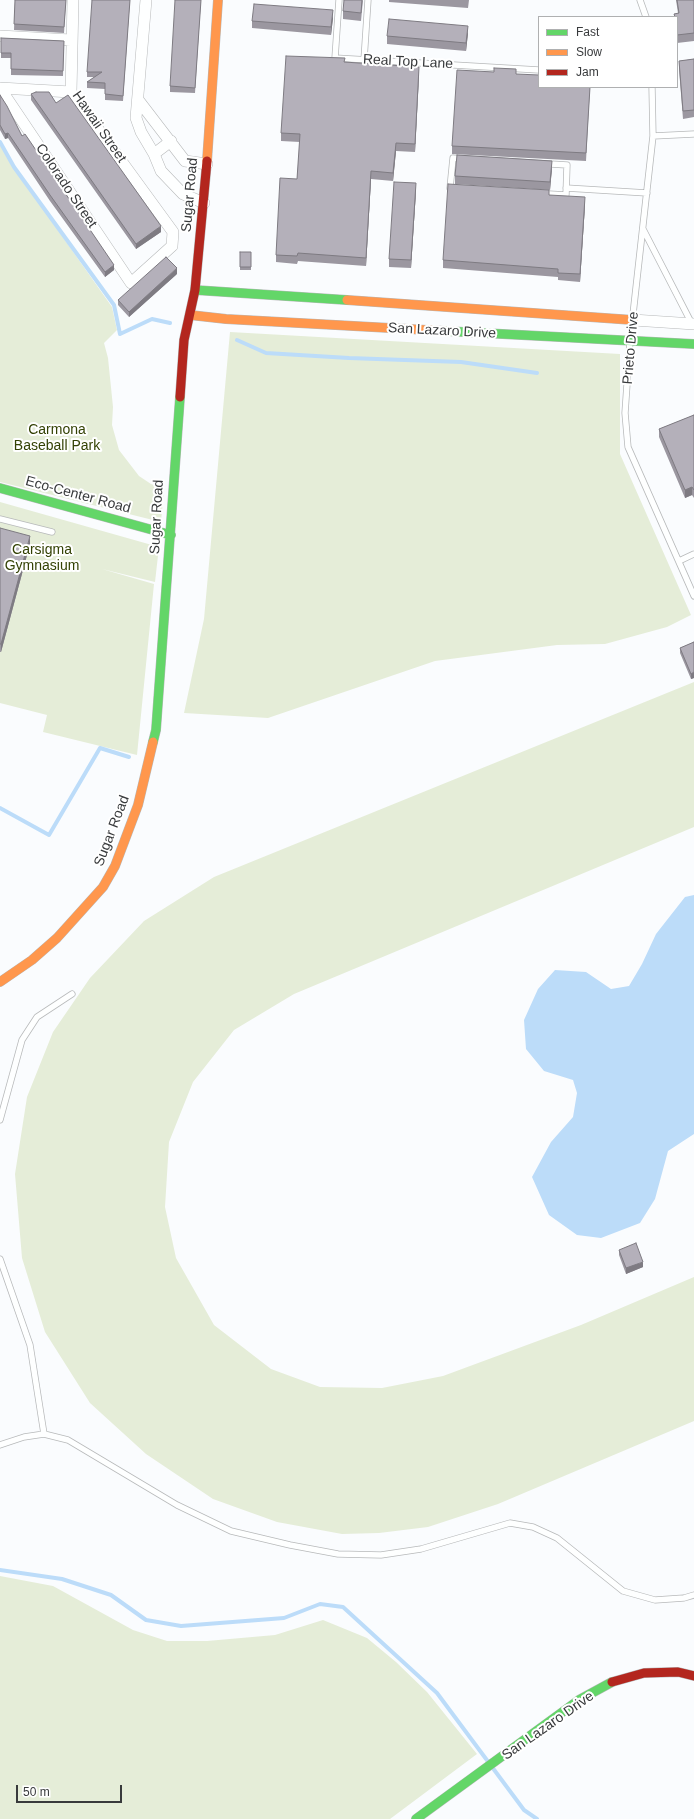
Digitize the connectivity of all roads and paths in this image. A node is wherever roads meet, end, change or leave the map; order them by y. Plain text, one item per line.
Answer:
1 (73, 0) edge
2 (146, 0) edge
3 (218, 0) edge
4 (339, 0) edge
5 (368, 0) edge
6 (640, 0) edge
7 (646, 16) edge
8 (0, 36) edge
9 (71, 40) junction
10 (364, 60) junction
11 (538, 70) edge
12 (0, 88) edge
13 (652, 88) edge
14 (71, 92) junction
15 (139, 101) junction
16 (694, 134) edge
17 (653, 136) junction
18 (171, 141) junction
19 (154, 154) junction
20 (207, 164) junction
21 (566, 188) junction
22 (647, 193) junction
23 (204, 203) junction
24 (643, 228) junction
25 (172, 239) joint
26 (195, 290) junction
27 (190, 314) junction
28 (633, 320) junction
29 (693, 326) edge
30 (630, 341) junction
31 (694, 344) edge
32 (0, 488) edge
33 (0, 519) edge
34 (52, 532) dead end
35 (171, 535) junction
36 (694, 554) edge
37 (679, 561) junction
38 (694, 596) edge
39 (0, 982) edge
40 (72, 994) dead end
41 (0, 1120) edge
42 (0, 1259) edge
43 (44, 1434) junction
44 (0, 1445) edge
45 (694, 1595) edge
46 (694, 1676) edge
47 (416, 1819) edge

1 - 9 street, Hawaii Street
2 - 15 street
3 - 20 street, Sugar Road
4 - 10 lane, Real Top Lane
5 - 10 lane
6 - 7 lane
8 - 9 street
9 - 14 street, Hawaii Street
10 - 11 lane, Real Top Lane
12 - 14 street
12 - 25 street, Colorado Street
13 - 17 lane, Prieto Drive
14 - 25 street, Hawaii Street
15 - 18 street
15 - 19 street
16 - 17 lane
17 - 22 lane, Prieto Drive
18 - 19 street
18 - 20 street
19 - 23 street
20 - 23 street, Sugar Road
21 - 21 lane
21 - 22 lane
22 - 24 lane, Prieto Drive
23 - 26 street, Sugar Road
24 - 28 lane, Prieto Drive
24 - 29 lane
26 - 27 street, Sugar Road
26 - 28 street, San Lazaro Drive
27 - 30 street, San Lazaro Drive
27 - 35 street, Sugar Road
28 - 29 street, San Lazaro Drive
28 - 30 lane, Prieto Drive
30 - 31 street, San Lazaro Drive
30 - 37 lane, Prieto Drive
32 - 35 street, Eco-Center Road
33 - 34 lane
35 - 39 street, Sugar Road
36 - 37 lane
37 - 38 lane, Prieto Drive
40 - 41 lane
42 - 43 lane
43 - 44 lane
43 - 45 lane
46 - 47 street, San Lazaro Drive

